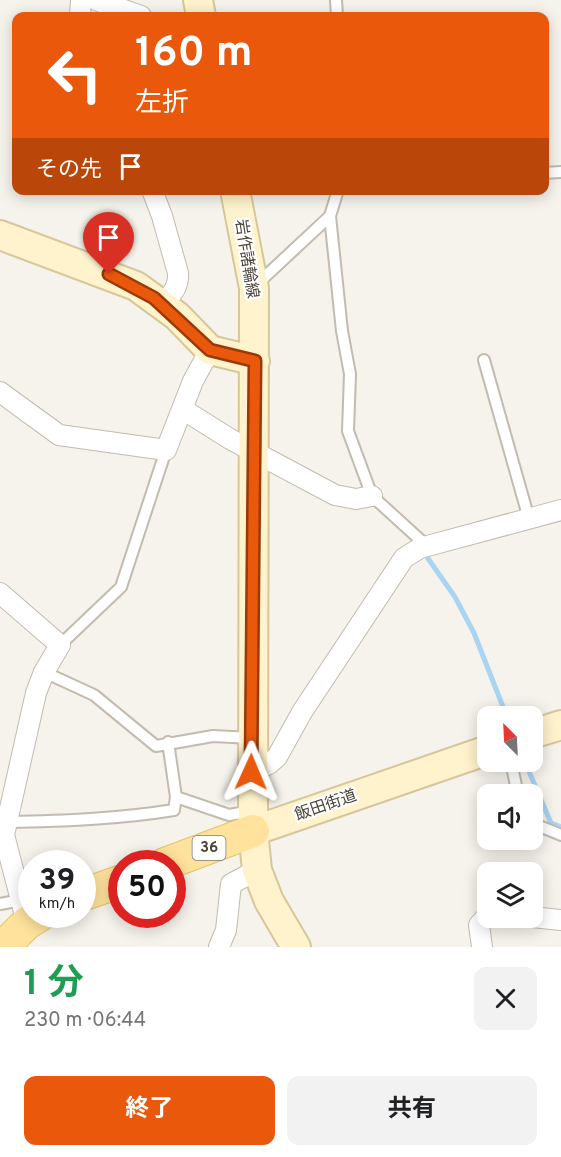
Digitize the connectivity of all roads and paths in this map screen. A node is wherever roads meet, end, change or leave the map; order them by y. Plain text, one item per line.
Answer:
1 (96, 0) edge
2 (130, 12) edge
3 (154, 195) edge
4 (236, 195) edge
5 (336, 195) edge
6 (330, 216) junction
7 (0, 235) edge
8 (254, 288) junction
9 (163, 304) junction
10 (210, 350) junction
11 (484, 360) dead end
12 (255, 361) junction
13 (0, 393) edge
14 (184, 410) junction
15 (166, 450) junction
16 (255, 452) junction
17 (372, 496) junction
18 (561, 510) edge
19 (529, 519) junction
20 (427, 546) junction
21 (0, 593) edge
22 (60, 645) junction
23 (44, 672) junction
24 (561, 724) edge
25 (543, 730) edge
26 (251, 738) junction
27 (168, 742) junction
28 (477, 753) edge
29 (251, 772) junction
30 (176, 797) junction
31 (253, 821) junction
32 (7, 822) junction
33 (543, 828) edge
34 (561, 835) edge
35 (186, 854) edge
36 (257, 870) junction
37 (18, 879) edge
38 (0, 904) edge
39 (18, 910) edge
40 (543, 918) edge
41 (561, 920) edge
42 (18, 927) edge
43 (479, 928) edge
44 (3, 947) edge
45 (219, 947) edge
46 (296, 947) edge
47 (482, 947) edge

1 - 2 street
3 - 9 street
4 - 8 main road, 岩作諸輪線
5 - 6 lane
6 - 8 lane
6 - 17 lane
7 - 9 main road
8 - 12 main road, 岩作諸輪線
9 - 10 main road
10 - 12 main road
10 - 14 street
11 - 19 lane
12 - 16 main road, 岩作諸輪線
13 - 15 street
14 - 15 street
14 - 16 street
15 - 22 lane
16 - 17 street
16 - 26 main road, 岩作諸輪線
17 - 20 lane
18 - 19 street
19 - 20 street
20 - 29 street
21 - 22 street
22 - 23 street
23 - 27 lane
23 - 32 street
24 - 25 main road
26 - 27 lane
26 - 29 main road, 岩作諸輪線
27 - 30 lane
28 - 31 main road, 飯田街道
29 - 31 main road, 岩作諸輪線
30 - 31 lane
30 - 32 lane
31 - 35 main road, 飯田街道 / 36
31 - 36 main road, 岩作諸輪線
32 - 37 street
33 - 34 lane
36 - 45 street
36 - 46 main road, 岩作諸輪線
38 - 39 lane
40 - 41 street
42 - 44 main road
43 - 47 street

